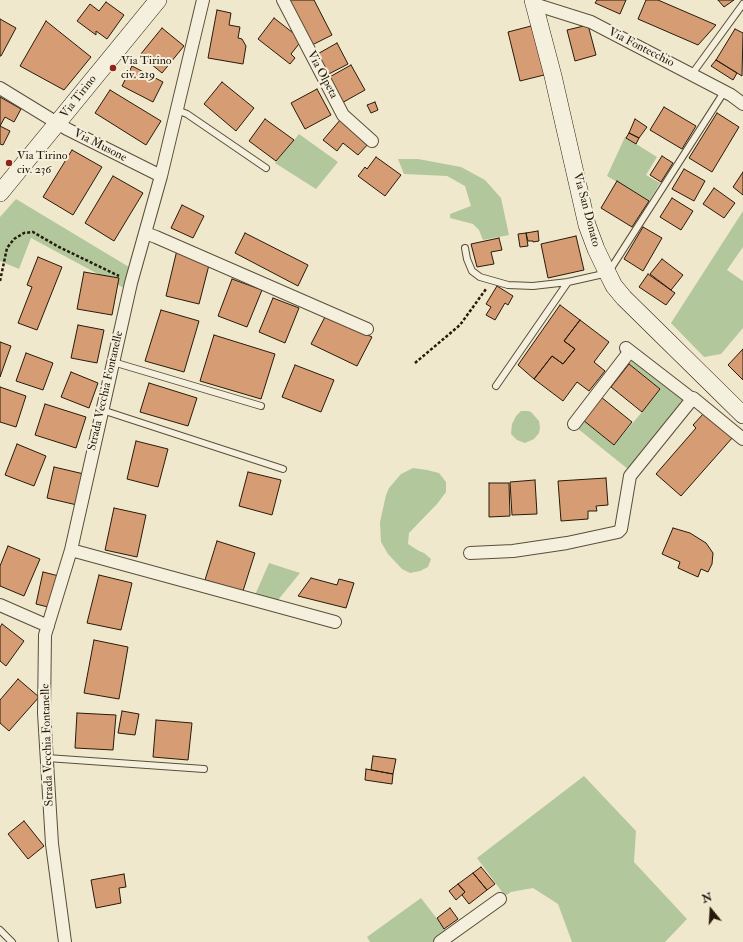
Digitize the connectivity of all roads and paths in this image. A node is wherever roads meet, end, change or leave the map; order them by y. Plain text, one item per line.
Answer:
1 (158, 0) edge
2 (203, 0) edge
3 (283, 0) edge
4 (534, 2) edge
5 (743, 4) edge
6 (692, 74) junction
7 (0, 88) edge
8 (724, 92) junction
9 (743, 104) edge
10 (177, 110) junction
11 (58, 124) junction
12 (372, 141) dead end
13 (266, 168) dead end
14 (161, 176) junction
15 (0, 193) edge
16 (145, 233) junction
17 (465, 248) dead end
18 (608, 273) junction
19 (492, 280) junction
20 (0, 281) edge
21 (568, 282) junction
22 (131, 283) junction
23 (366, 329) dead end
24 (113, 362) junction
25 (416, 363) dead end
26 (496, 386) dead end
27 (692, 399) junction
28 (261, 406) dead end
29 (102, 410) junction
30 (743, 415) edge
31 (574, 424) dead end
32 (743, 439) edge
33 (283, 468) dead end
34 (70, 550) junction
35 (470, 553) dead end
36 (0, 605) edge
37 (335, 622) dead end
38 (48, 626) junction
39 (47, 758) junction
40 (204, 770) dead end
41 (500, 899) dead end
42 (0, 930) edge
43 (12, 942) edge
44 (65, 942) edge
45 (440, 942) edge

1 - 11 street, Via Tirino
2 - 10 street, Strada Vecchia Fontanelle
3 - 12 street, Via Olpeta
4 - 6 street, Via Fontecchio
4 - 18 street, Via San Donato
5 - 6 lane
6 - 8 street, Via Fontecchio
7 - 11 street, Via Musone
8 - 9 street, Via Fontecchio
8 - 18 lane
10 - 13 lane
10 - 14 street, Strada Vecchia Fontanelle
11 - 14 street, Via Musone
11 - 15 street, Via Tirino
14 - 16 street, Strada Vecchia Fontanelle
16 - 22 street, Strada Vecchia Fontanelle
16 - 23 street
17 - 19 lane
18 - 21 lane
18 - 30 street, Via San Donato
19 - 21 lane
19 - 25 path
20 - 22 path
21 - 26 lane
22 - 24 street, Strada Vecchia Fontanelle
24 - 28 lane
24 - 29 street, Strada Vecchia Fontanelle
27 - 31 street
27 - 32 street
27 - 35 street
29 - 33 lane
29 - 34 street, Strada Vecchia Fontanelle
34 - 37 street
34 - 38 street, Strada Vecchia Fontanelle
36 - 38 street
38 - 39 street, Strada Vecchia Fontanelle
39 - 40 lane
39 - 44 street, Strada Vecchia Fontanelle
41 - 45 street
42 - 43 lane

